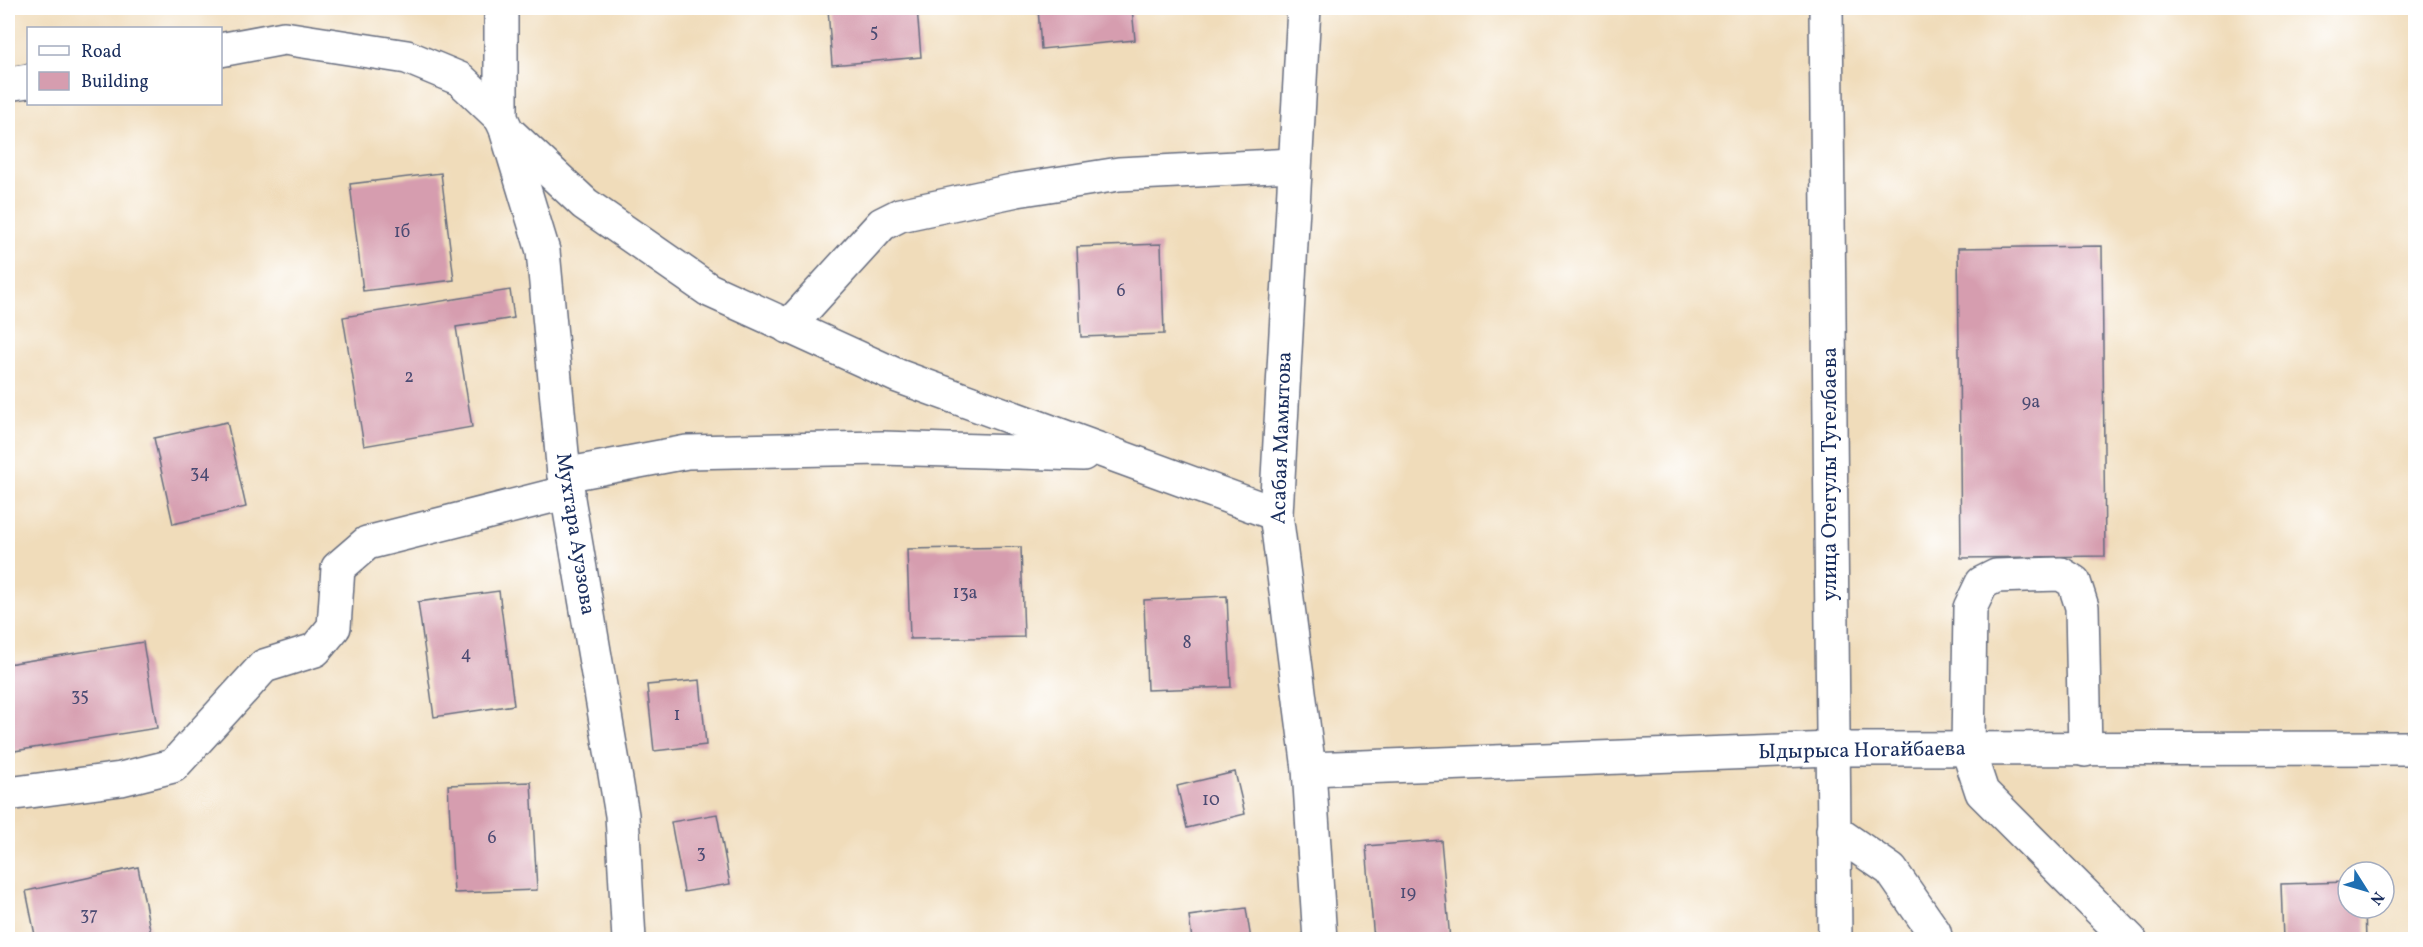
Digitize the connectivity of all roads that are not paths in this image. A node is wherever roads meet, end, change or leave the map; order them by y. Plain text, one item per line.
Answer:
1 (501, 8) edge
2 (1304, 8) edge
3 (1826, 8) edge
4 (222, 50) edge
5 (27, 81) edge
6 (8, 84) edge
7 (504, 125) junction
8 (1294, 165) junction
9 (788, 327) junction
10 (1111, 455) junction
11 (566, 484) junction
12 (1276, 514) junction
13 (2415, 748) edge
14 (1832, 749) junction
15 (1968, 750) junction
16 (2085, 750) junction
17 (1309, 769) junction
18 (8, 794) edge
19 (1833, 830) junction
20 (629, 939) edge
21 (1320, 939) edge
22 (1835, 939) edge
23 (1936, 939) edge
24 (2130, 939) edge

1 - 7 street
2 - 8 street, Асабая Мамытова
3 - 14 street, улица Отегулы Тугелбаева
4 - 7 street
5 - 6 street
7 - 9 street
7 - 11 street, Мухтара Ауэзова
8 - 9 street
8 - 12 street, Асабая Мамытова
9 - 10 street
10 - 11 street
10 - 12 street
11 - 18 street
11 - 20 street, Мухтара Ауэзова
12 - 17 street, Асабая Мамытова
13 - 16 street, Ыдырыса Ногайбаева
14 - 15 street, Ыдырыса Ногайбаева
14 - 17 street, Ыдырыса Ногайбаева
14 - 19 street, улица Отегулы Тугелбаева
15 - 16 street, Ыдырыса Ногайбаева
15 - 16 street
15 - 24 street
17 - 21 street, Асабая Мамытова
19 - 22 street, улица Отегулы Тугелбаева
19 - 23 street

